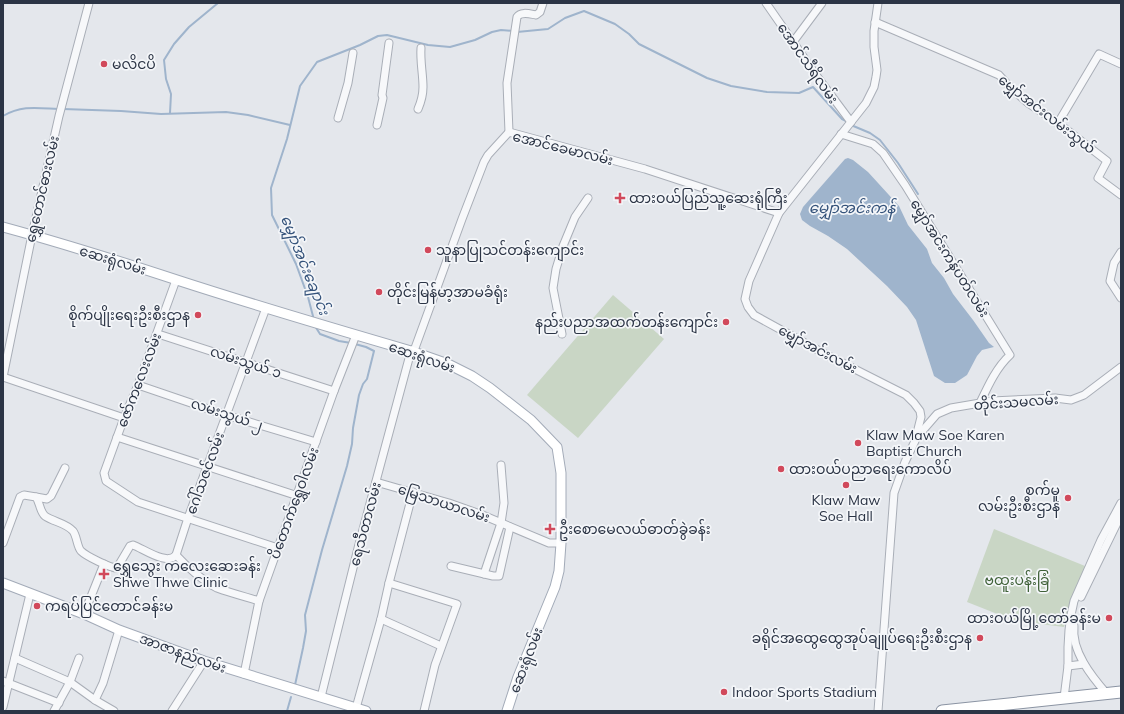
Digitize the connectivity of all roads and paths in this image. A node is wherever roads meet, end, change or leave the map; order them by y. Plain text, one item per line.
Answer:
1 (89, 3) edge
2 (543, 3) edge
3 (766, 3) edge
4 (822, 3) edge
5 (878, 3) edge
6 (875, 22) junction
7 (793, 42) junction
8 (389, 43) dead end
9 (421, 48) dead end
10 (352, 53) dead end
11 (1121, 64) edge
12 (418, 109) dead end
13 (338, 118) dead end
14 (851, 122) junction
15 (1058, 123) junction
16 (377, 125) dead end
17 (509, 132) junction
18 (841, 134) junction
19 (1121, 195) edge
20 (588, 198) dead end
21 (779, 213) junction
22 (3, 227) edge
23 (32, 235) junction
24 (1121, 252) edge
25 (176, 280) junction
26 (1121, 298) edge
27 (266, 308) junction
28 (158, 334) junction
29 (562, 334) dead end
30 (356, 335) junction
31 (411, 351) junction
32 (246, 362) junction
33 (1121, 367) edge
34 (3, 377) edge
35 (138, 385) junction
36 (334, 391) junction
37 (980, 403) junction
38 (226, 415) junction
39 (124, 418) junction
40 (117, 437) junction
41 (915, 441) junction
42 (316, 442) junction
43 (501, 465) dead end
44 (207, 467) junction
45 (65, 468) dead end
46 (376, 482) junction
47 (413, 492) junction
48 (298, 496) junction
49 (36, 497) junction
50 (1121, 503) edge
51 (1121, 515) edge
52 (188, 518) junction
53 (501, 523) junction
54 (510, 527) junction
55 (3, 543) edge
56 (561, 543) junction
57 (278, 548) junction
58 (176, 555) junction
59 (104, 564) junction
60 (451, 566) dead end
61 (484, 574) junction
62 (389, 582) junction
63 (3, 583) edge
64 (30, 594) junction
65 (260, 601) junction
66 (84, 614) junction
67 (381, 619) junction
68 (119, 630) junction
69 (441, 646) junction
70 (15, 658) junction
71 (79, 658) dead end
72 (204, 661) junction
73 (1084, 664) junction
74 (1068, 666) junction
75 (244, 674) junction
76 (6, 682) edge
77 (70, 682) junction
78 (1121, 692) edge
79 (1107, 694) junction
80 (321, 697) junction
81 (1064, 698) junction
82 (95, 700) junction
83 (59, 703) junction
84 (3, 706) edge
85 (356, 708) junction
86 (54, 711) edge
87 (114, 711) edge
88 (172, 711) edge
89 (366, 711) edge
90 (424, 711) edge
91 (507, 711) edge
92 (878, 711) edge
93 (942, 711) edge

1 - 23 street, ရွှေတောင်ဓားလမ်း
2 - 17 street
3 - 7 street, အောင်သီရိလမ်း
4 - 7 street
5 - 6 street, မျှော်အင်းလမ်း
6 - 14 street, မျှော်အင်းလမ်း
6 - 15 street, မျှော်အင်းလမ်းသွယ်
7 - 14 street, အောင်သီရိလမ်း
8 - 16 street
9 - 12 street
10 - 13 street
11 - 15 street
14 - 18 street, မျှော်အင်းလမ်း
15 - 19 street, မျှော်အင်းလမ်းသွယ်
17 - 21 street, အောင်ခေမာလမ်း
17 - 31 street, အောင်ခေမာလမ်း
18 - 21 street, မျှော်အင်းလမ်း
18 - 37 street, မျှော်အင်းကန်ပတ်လမ်း
20 - 29 street
21 - 41 street, မျှော်အင်းလမ်း
22 - 23 main road, ဆေးရုံလမ်း
23 - 25 main road, ဆေးရုံလမ်း
23 - 34 street, ရွှေတောင်ဓားလမ်း
24 - 26 street
25 - 27 main road, ဆေးရုံလမ်း
25 - 28 street, ဇော်ကလေးလမ်း
27 - 30 main road, ဆေးရုံလမ်း
27 - 32 street, ဂေါ်သဇင်လမ်း
28 - 32 street, လမ်းသွယ် ၁
28 - 35 street, ဇော်ကလေးလမ်း
30 - 31 main road, ဆေးရုံလမ်း
30 - 36 street, ပိတောက်ရွှေဝါလမ်း
31 - 46 street, ရေသီတာလမ်း
31 - 56 main road, ဆေးရုံလမ်း
32 - 36 street, လမ်းသွယ် ၁
32 - 38 street, ဂေါ်သဇင်လမ်း
33 - 37 street, တိုင်းသမလမ်း
34 - 39 street
35 - 38 street, လမ်းသွယ် ၂
35 - 39 street, ဇော်ကလေးလမ်း
36 - 42 street, ပိတောက်ရွှေဝါလမ်း
37 - 41 street, တိုင်းသမလမ်း
38 - 42 street, လမ်းသွယ် ၂
38 - 44 street, ဂေါ်သဇင်လမ်း
39 - 40 street, ဇော်ကလေးလမ်း
40 - 44 street
40 - 52 street, ဇော်ကလေးလမ်း
41 - 92 street, မျှော်အင်းလမ်း
42 - 48 street, ပိတောက်ရွှေဝါလမ်း
43 - 53 street
44 - 48 street
44 - 52 street, ဂေါ်သဇင်လမ်း
45 - 49 street
46 - 47 street, မြေသာယာလမ်း
46 - 80 street, ရေသီတာလမ်း
47 - 53 street, မြေသာယာလမ်း
47 - 62 street
48 - 57 street, ပိတောက်ရွှေဝါလမ်း
49 - 55 street
49 - 59 street
50 - 74 street
51 - 73 street
52 - 57 street
52 - 58 street, ဂေါ်သဇင်လမ်း
53 - 54 street, မြေသာယာလမ်း
53 - 61 street
54 - 56 street, မြေသာယာလမ်း
54 - 61 street
56 - 91 main road, ဆေးရုံလမ်း
57 - 65 street, ပိတောက်ရွှေဝါလမ်း
58 - 59 street
58 - 65 street
59 - 66 street
60 - 61 street
62 - 67 street
62 - 69 street
63 - 64 main road, အာဇာနည်လမ်း
64 - 66 main road, အာဇာနည်လမ်း
64 - 70 street
65 - 75 street, ပိတောက်ရွှေဝါလမ်း
66 - 68 main road, အာဇာနည်လမ်း
67 - 69 street
67 - 85 street
68 - 72 main road, အာဇာနည်လမ်း
68 - 82 street
69 - 90 street
70 - 76 street
70 - 77 street
71 - 77 street
72 - 75 main road, အာဇာနည်လမ်း
72 - 88 street
73 - 74 street
73 - 79 street
74 - 81 street
75 - 80 main road, အာဇာနည်လမ်း
76 - 83 street
76 - 84 street
77 - 82 street
77 - 83 street
78 - 79 highway
79 - 81 highway
80 - 85 main road, အာဇာနည်လမ်း
81 - 93 highway
82 - 87 street
83 - 86 street
85 - 89 main road, အာဇာနည်လမ်း

